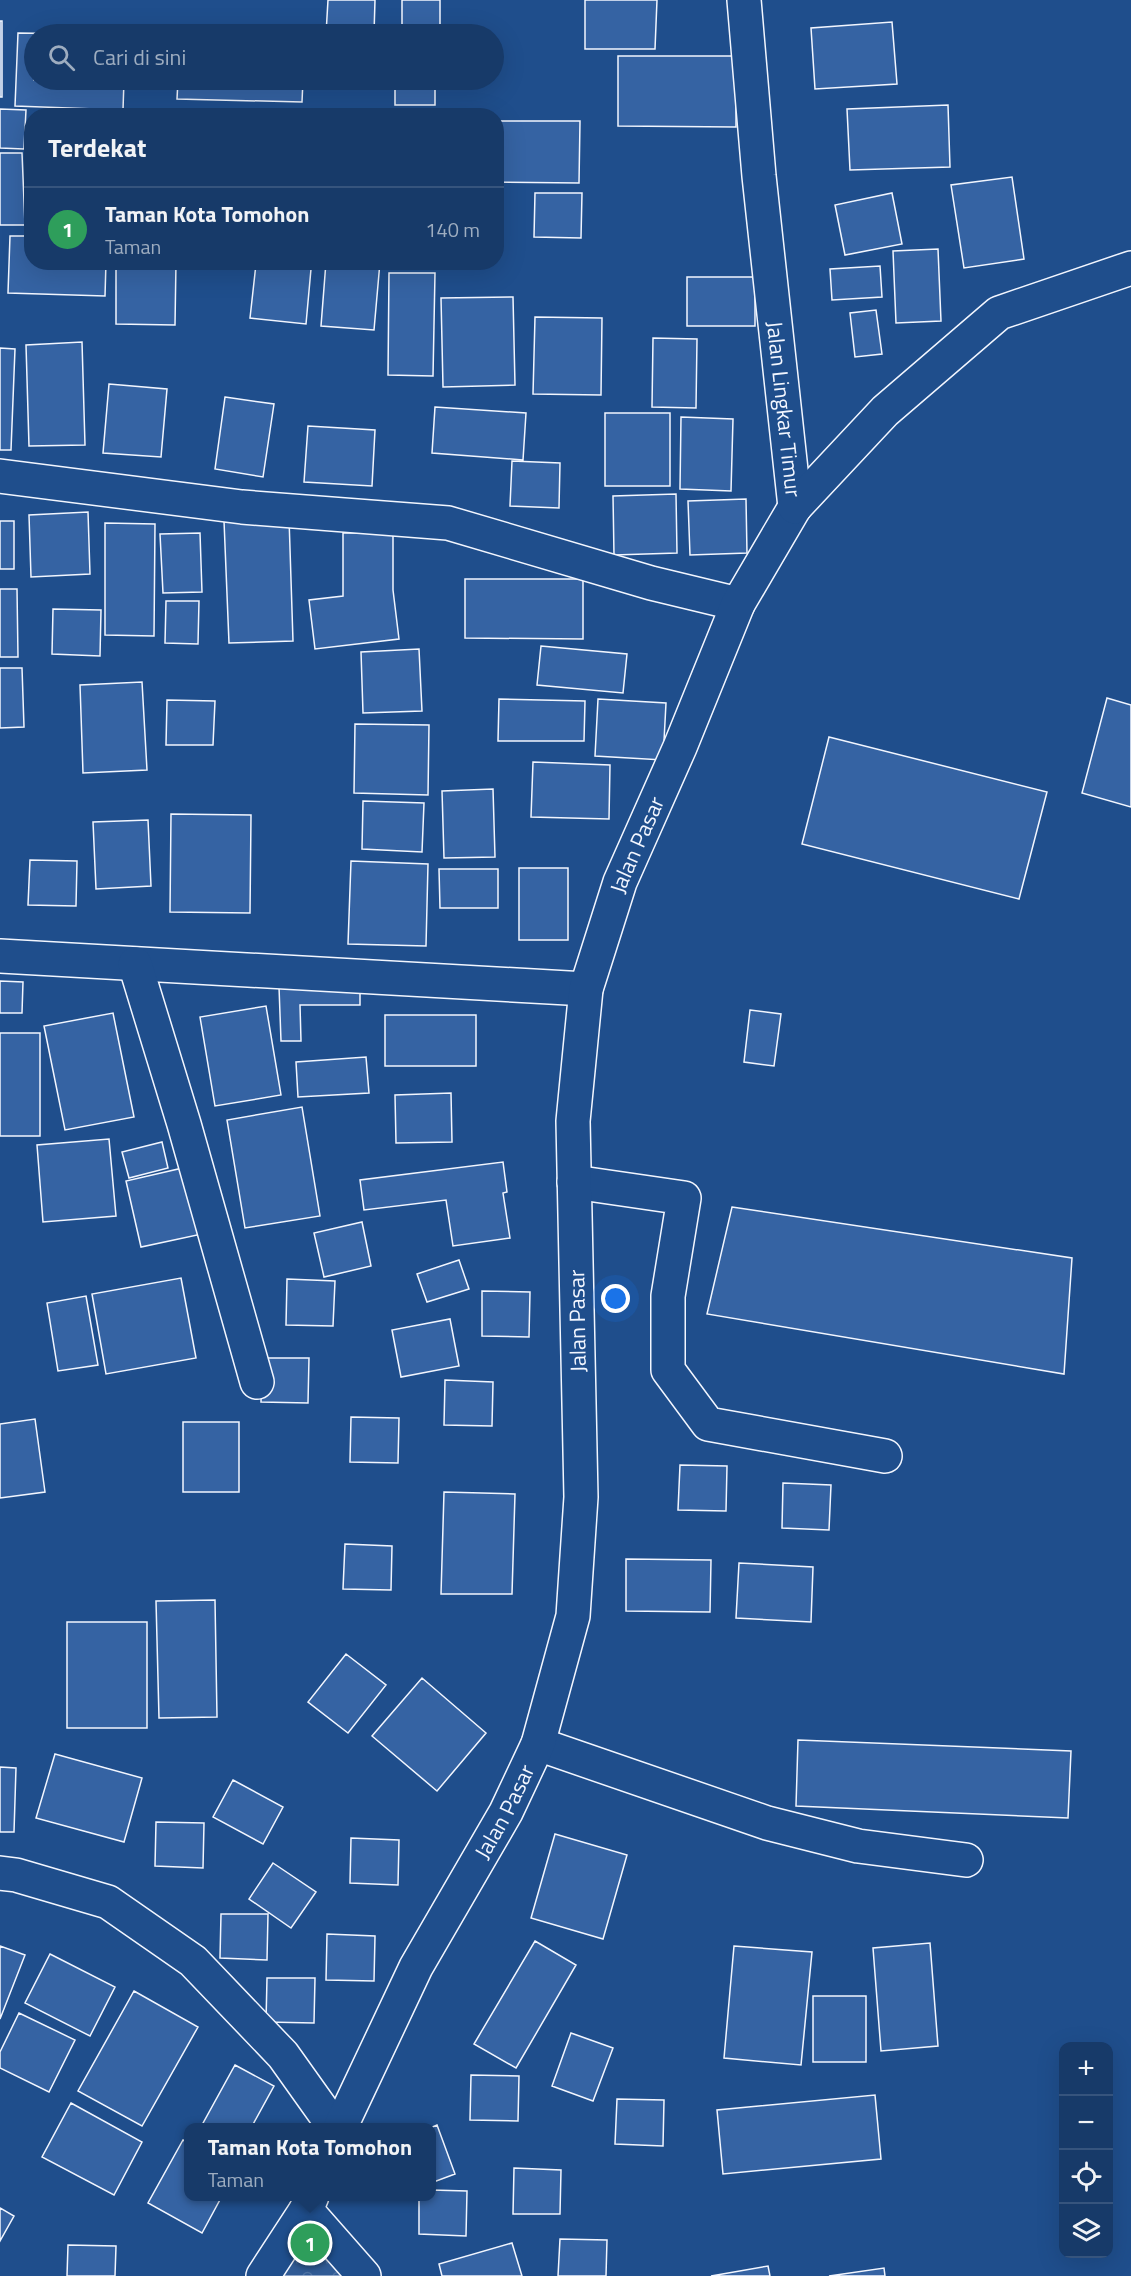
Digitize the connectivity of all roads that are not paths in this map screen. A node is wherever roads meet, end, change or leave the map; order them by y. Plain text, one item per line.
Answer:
1 (744, 0) edge
2 (1131, 268) edge
3 (0, 476) edge
4 (795, 507) junction
5 (738, 604) junction
6 (0, 956) edge
7 (135, 964) junction
8 (586, 990) junction
9 (574, 1182) junction
10 (257, 1382) dead end
11 (885, 1456) dead end
12 (538, 1744) junction
13 (966, 1860) dead end
14 (0, 1873) edge
15 (332, 2123) edge
16 (342, 2123) edge
17 (309, 2203) edge
18 (263, 2276) edge
19 (364, 2276) edge

1 - 4 street, Jalan Lingkar Timur
2 - 4 street, Jalan Lingkar Timur
3 - 5 street
4 - 5 street, Jalan Pasar
5 - 8 street, Jalan Pasar
6 - 7 street
7 - 8 street
7 - 10 street
8 - 9 street, Jalan Pasar
9 - 11 street
9 - 12 street, Jalan Pasar
12 - 13 street
12 - 16 street, Jalan Pasar
14 - 15 street
17 - 18 street
17 - 19 street

